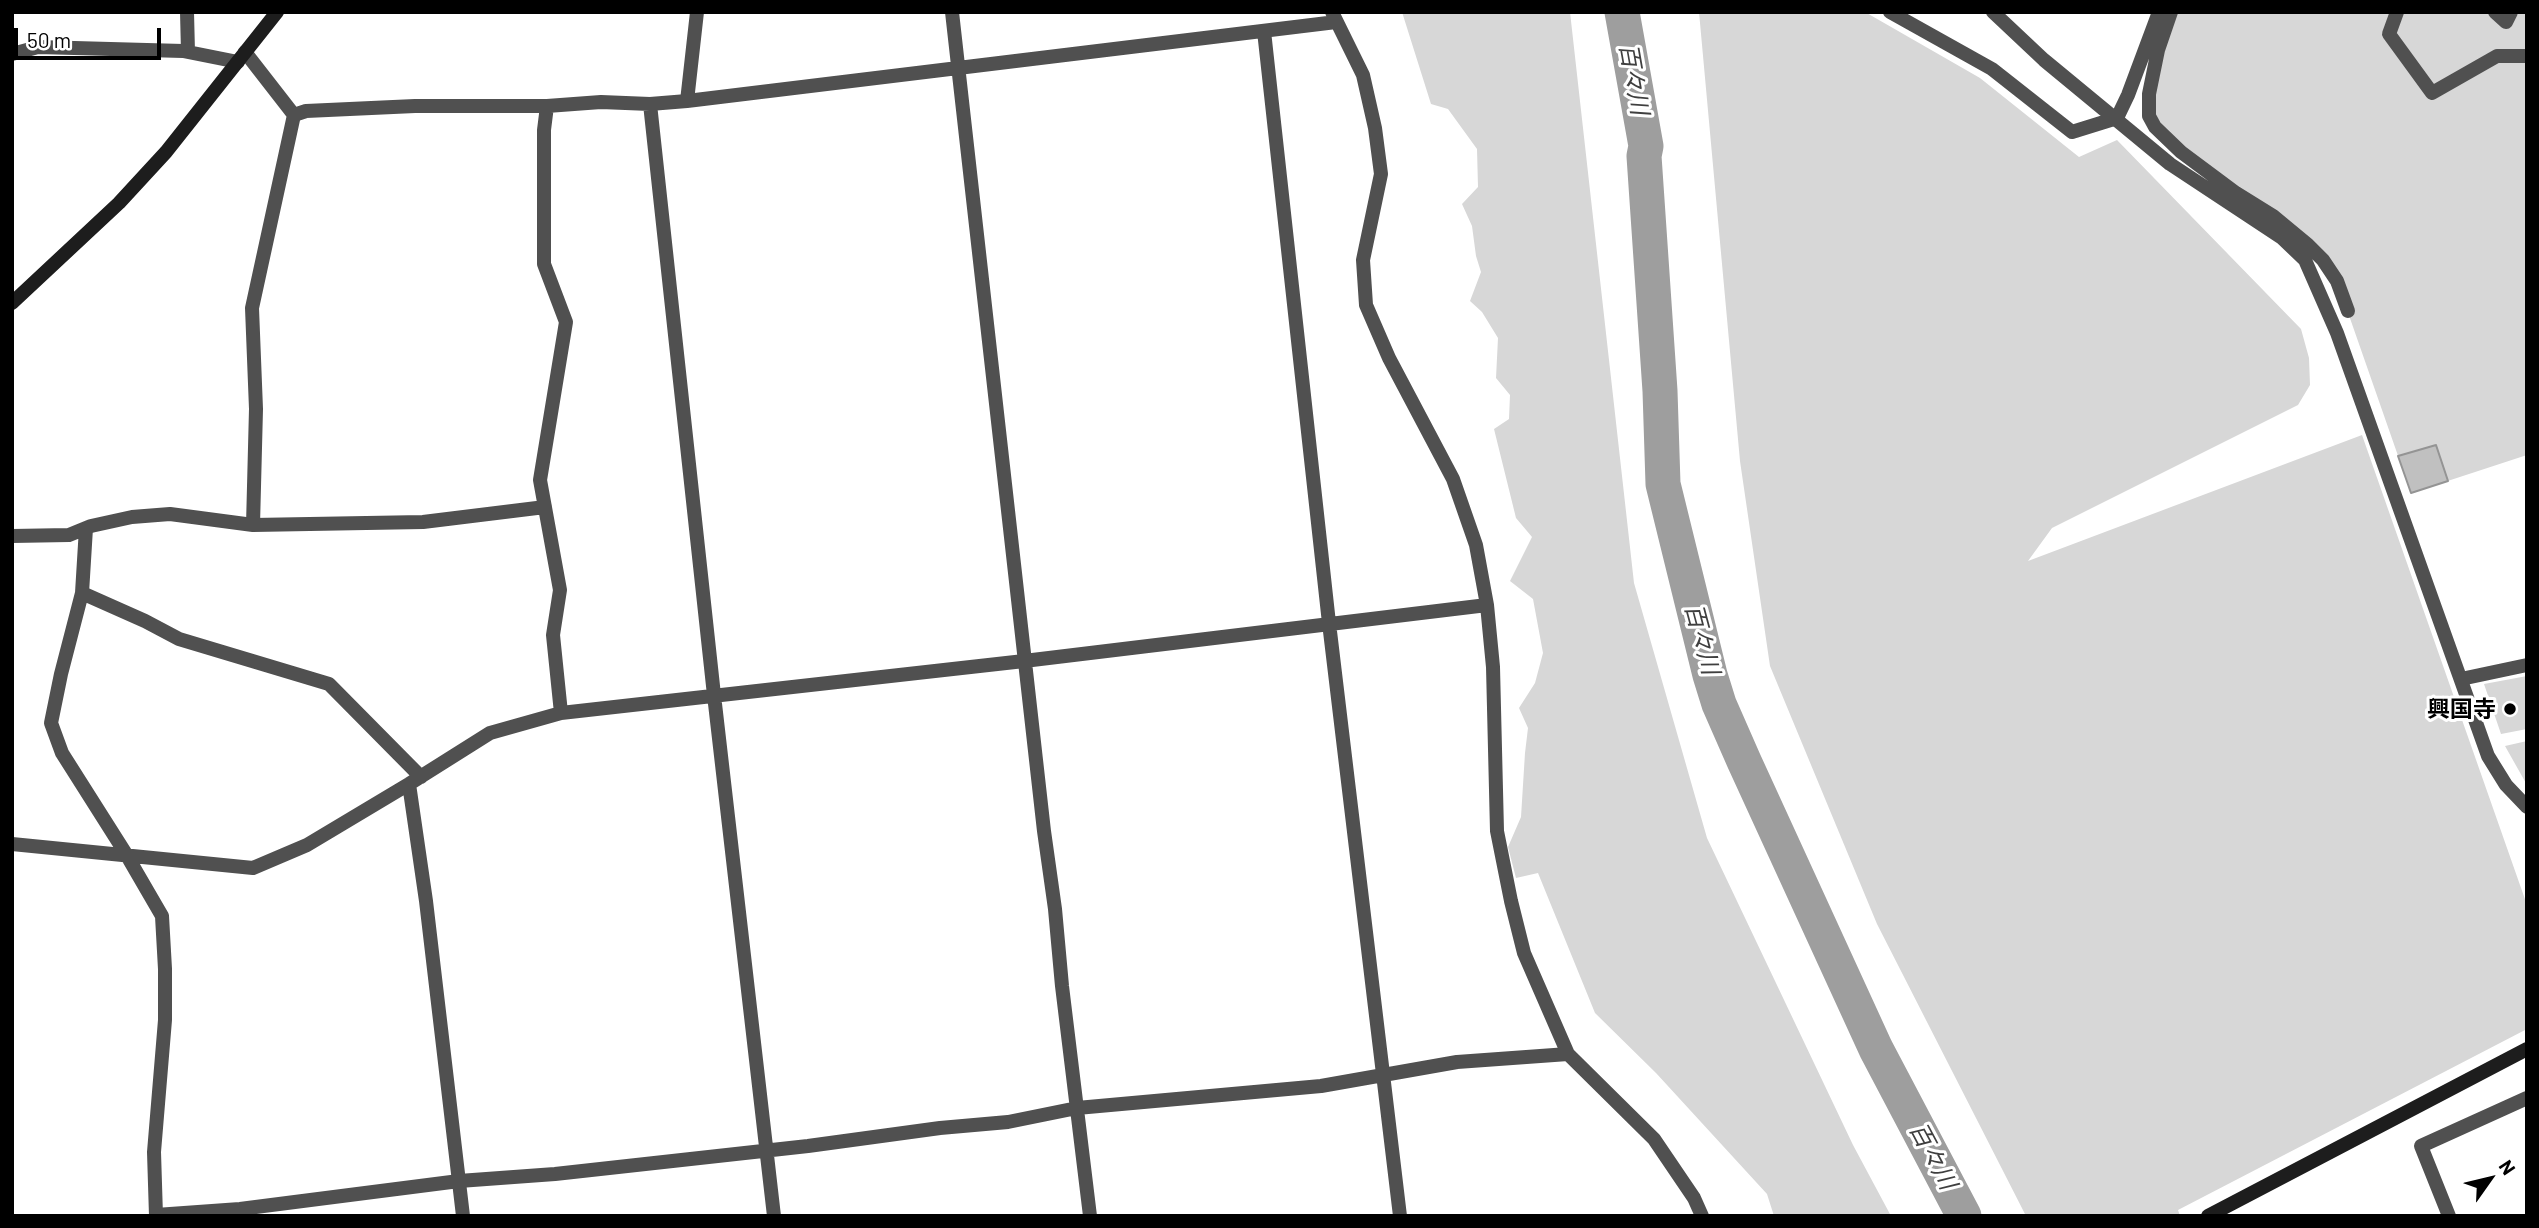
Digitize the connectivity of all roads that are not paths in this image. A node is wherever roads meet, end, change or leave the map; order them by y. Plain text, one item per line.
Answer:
1 (187, 12) edge
2 (277, 12) edge
3 (696, 12) edge
4 (952, 12) edge
5 (1890, 12) edge
6 (1993, 12) edge
7 (2159, 12) edge
8 (2171, 12) edge
9 (2397, 12) edge
10 (2495, 12) edge
11 (2511, 12) edge
12 (1334, 17) edge
13 (1264, 31) junction
14 (188, 52) junction
15 (12, 54) edge
16 (2527, 56) edge
17 (242, 57) junction
18 (959, 68) junction
19 (687, 101) junction
20 (650, 104) junction
21 (547, 106) junction
22 (294, 115) junction
23 (2117, 118) junction
24 (12, 303) edge
25 (2348, 311) dead end
26 (545, 507) junction
27 (253, 525) junction
28 (86, 528) junction
29 (12, 536) edge
30 (82, 593) junction
31 (1487, 605) junction
32 (1329, 623) junction
33 (1024, 661) junction
34 (2527, 665) edge
35 (2461, 679) junction
36 (714, 695) junction
37 (561, 713) junction
38 (415, 781) junction
39 (2527, 807) edge
40 (12, 844) edge
41 (126, 854) junction
42 (2527, 1049) edge
43 (1569, 1054) junction
44 (1384, 1074) junction
45 (2527, 1098) edge
46 (1077, 1108) junction
47 (766, 1150) junction
48 (458, 1181) junction
49 (156, 1215) edge
50 (463, 1216) edge
51 (774, 1216) edge
52 (1090, 1216) edge
53 (1400, 1216) edge
54 (1702, 1216) edge
55 (2208, 1216) edge
56 (2449, 1216) edge

1 - 14 street
2 - 17 street
3 - 19 street
4 - 18 street
5 - 23 street
6 - 23 street
7 - 23 street
8 - 25 street
9 - 16 street
10 - 11 street
12 - 13 street
12 - 31 street
13 - 18 street
13 - 32 street
14 - 15 street
14 - 17 street
17 - 22 street
17 - 24 street
18 - 19 street
18 - 33 street
19 - 20 street
20 - 21 street
20 - 36 street
21 - 22 street
21 - 26 street
22 - 27 street
23 - 35 street
26 - 27 street
26 - 37 street
27 - 28 street
28 - 29 street
28 - 30 street
30 - 38 street
30 - 41 street
31 - 32 street
31 - 43 street
32 - 33 street
32 - 44 street
33 - 36 street
33 - 46 street
34 - 35 street
35 - 39 street
36 - 37 street
36 - 47 street
37 - 38 street
38 - 41 street
38 - 48 street
40 - 41 street
41 - 49 street
42 - 55 street
43 - 44 street
43 - 54 street
44 - 46 street
44 - 53 street
45 - 56 street
46 - 47 street
46 - 52 street
47 - 48 street
47 - 51 street
48 - 49 street
48 - 50 street

